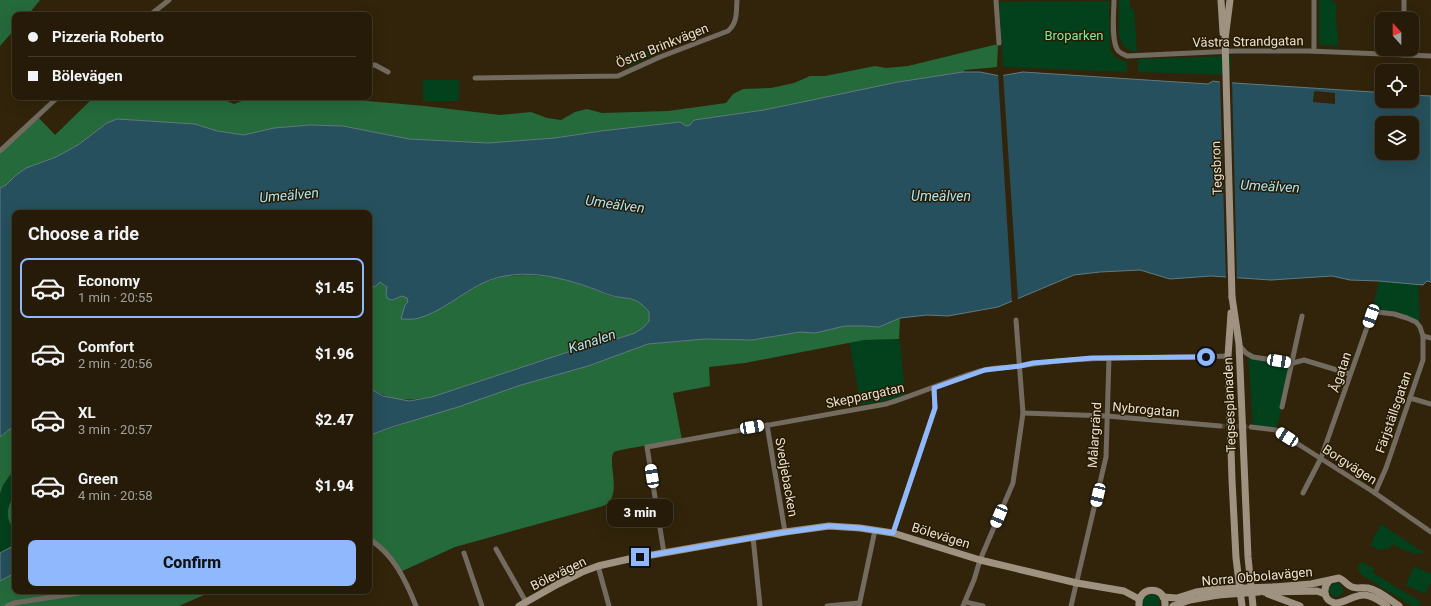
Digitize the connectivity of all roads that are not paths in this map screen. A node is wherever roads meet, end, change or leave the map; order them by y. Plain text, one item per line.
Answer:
1 (169, 0) edge
2 (736, 0) edge
3 (996, 0) edge
4 (1114, 0) edge
5 (1216, 0) edge
6 (1221, 0) edge
7 (1230, 0) edge
8 (1314, 0) edge
9 (1404, 0) edge
10 (154, 12) edge
11 (1221, 12) junction
12 (1404, 12) edge
13 (1224, 39) junction
14 (999, 43) dead end
15 (1314, 51) junction
16 (1375, 54) edge
17 (1419, 56) edge
18 (1431, 56) edge
19 (372, 65) edge
20 (388, 72) dead end
21 (474, 78) dead end
22 (55, 100) edge
23 (0, 151) edge
24 (1232, 297) junction
25 (1302, 316) dead end
26 (1016, 320) dead end
27 (1423, 336) junction
28 (1431, 338) edge
29 (1239, 344) junction
30 (1228, 356) junction
31 (1109, 358) junction
32 (1293, 363) junction
33 (1020, 366) junction
34 (1350, 374) junction
35 (934, 388) junction
36 (1410, 398) junction
37 (1431, 404) edge
38 (1282, 407) dead end
39 (1023, 413) junction
40 (1107, 416) junction
41 (767, 425) junction
42 (1220, 426) tunnel mouth
43 (1251, 427) tunnel mouth
44 (1321, 458) junction
45 (1303, 493) dead end
46 (1375, 493) junction
47 (875, 530) junction
48 (785, 532) junction
49 (1431, 532) edge
50 (893, 533) junction
51 (753, 537) junction
52 (372, 541) edge
53 (496, 550) dead end
54 (464, 553) dead end
55 (664, 553) junction
56 (980, 560) junction
57 (598, 566) junction
58 (1328, 581) junction
59 (1077, 583) junction
60 (1348, 586) junction
61 (1217, 592) junction
62 (1275, 592) junction
63 (72, 594) edge
64 (1325, 594) junction
65 (1164, 597) junction
66 (1345, 600) junction
67 (526, 602) junction
68 (1139, 603) edge
69 (1330, 603) edge
70 (859, 604) edge
71 (964, 604) edge
72 (7, 606) edge
73 (416, 606) edge
74 (482, 606) edge
75 (519, 606) edge
76 (609, 606) edge
77 (760, 606) edge
78 (827, 606) edge
79 (983, 606) edge
80 (1071, 606) edge
81 (1165, 606) edge
82 (1173, 606) edge
83 (1242, 606) edge
84 (1253, 606) edge
85 (1300, 606) edge
86 (1387, 606) edge
87 (1398, 606) edge

1 - 10 street
2 - 21 street, Östra Brinkvägen
3 - 14 street
4 - 15 street, Västra Strandgatan
5 - 11 street
6 - 11 street
7 - 13 street
8 - 15 street
9 - 12 street
11 - 13 street
13 - 24 street, Tegsbron, bridge
15 - 16 street, Västra Strandgatan
17 - 18 street, Västra Strandgatan
19 - 20 street
22 - 23 street
24 - 29 street, Tegsesplanaden
24 - 30 street, Tegsesplanaden
25 - 32 street
26 - 33 street
27 - 28 street
27 - 34 street, Ågatan
27 - 36 street, Färjställsgatan
29 - 32 street
29 - 84 street, Tegsesplanaden
30 - 31 street, Skeppargatan
30 - 83 street, Tegsesplanaden
31 - 33 street, Skeppargatan
31 - 40 street, Målargränd
32 - 34 street
32 - 38 street
33 - 35 street, Skeppargatan
33 - 39 street
34 - 44 street, Ågatan
35 - 41 street, Skeppargatan
35 - 50 street
36 - 37 street
36 - 46 street, Färjställsgatan
39 - 40 street, Nybrogatan
39 - 56 street
40 - 42 street, Nybrogatan
40 - 59 street, Målargränd
41 - 48 street, Svedjebacken
41 - 55 street, Skeppargatan
43 - 44 street, Borgvägen
44 - 45 street, Ågatan
44 - 46 street, Borgvägen
46 - 49 street, Borgvägen
47 - 48 street, Bölevägen
47 - 50 street, Bölevägen
47 - 70 street
48 - 51 street, Bölevägen
50 - 56 street, Bölevägen
51 - 55 street, Bölevägen
51 - 77 street
52 - 73 street
53 - 67 street, Bölevägen
54 - 74 street
55 - 57 street, Bölevägen
56 - 59 street, Bölevägen
56 - 71 street
57 - 67 street, Bölevägen
57 - 76 street
58 - 60 street, Norra Obbolavägen
58 - 62 street, Norra Obbolavägen
58 - 64 street, Norra Obbolavägen
59 - 68 street, Bölevägen
59 - 80 street, Målargränd
60 - 66 street
60 - 87 street, Norra Obbolavägen
61 - 62 street, Norra Obbolavägen, bridge
61 - 62 street, Norra Obbolavägen, bridge
61 - 65 street, Norra Obbolavägen
61 - 82 street, Norra Obbolavägen
62 - 64 street, Norra Obbolavägen
62 - 85 street
63 - 72 street
64 - 69 street, Norra Obbolavägen
65 - 68 street, Bölevägen
65 - 81 street
66 - 69 street, Norra Obbolavägen
66 - 86 street, Norra Obbolavägen
67 - 75 street, Bölevägen
70 - 78 street
71 - 79 street

